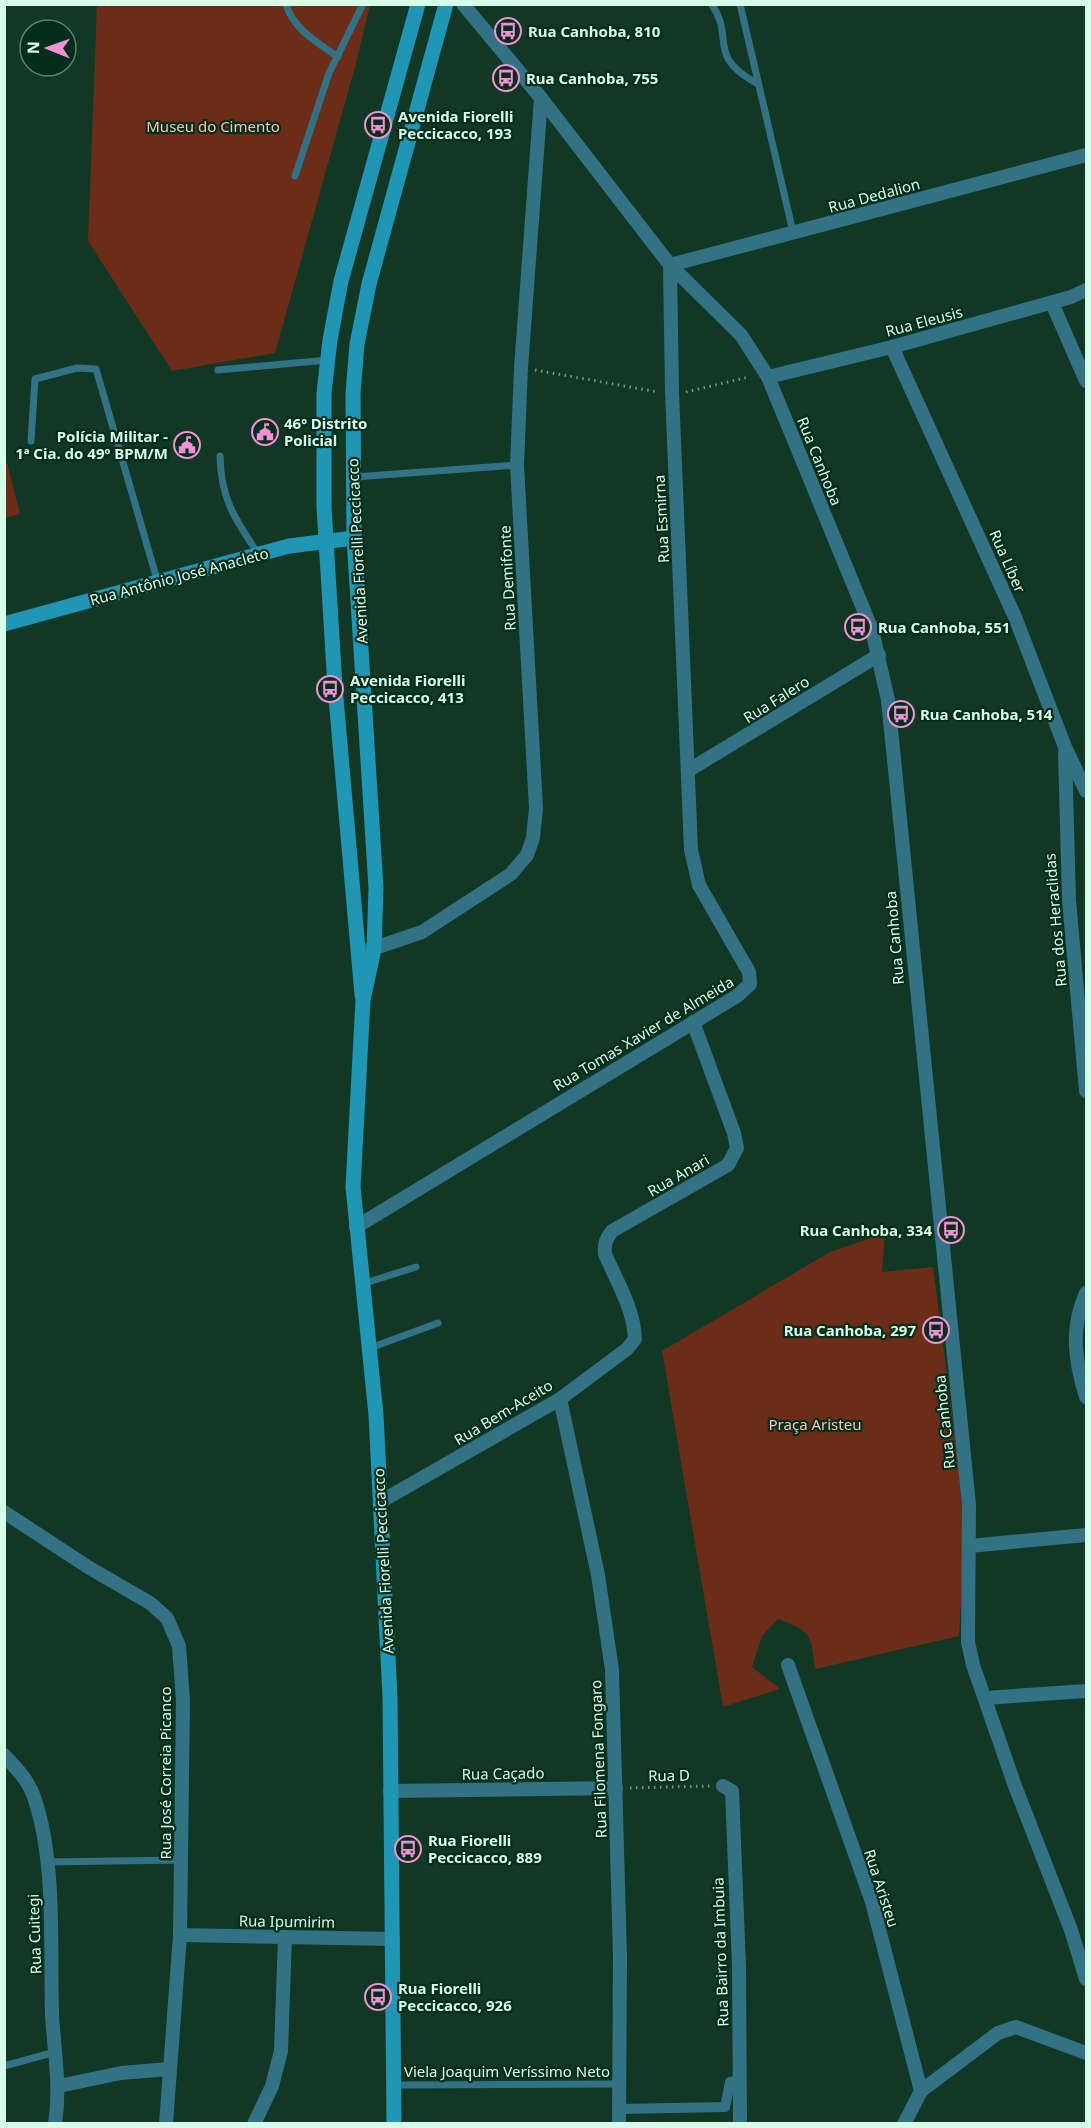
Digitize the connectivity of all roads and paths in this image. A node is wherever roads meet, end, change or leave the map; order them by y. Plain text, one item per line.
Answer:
1 (286, 4) edge
2 (363, 4) edge
3 (418, 4) edge
4 (446, 4) edge
5 (464, 4) edge
6 (740, 4) edge
7 (712, 5) edge
8 (338, 57) junction
9 (756, 83) junction
10 (541, 98) junction
11 (1086, 156) edge
12 (295, 176) dead end
13 (793, 233) junction
14 (670, 266) junction
15 (1086, 290) edge
16 (1052, 303) junction
17 (892, 347) junction
18 (328, 360) junction
19 (521, 368) junction
20 (218, 370) dead end
21 (767, 375) junction
22 (1086, 381) edge
23 (672, 392) junction
24 (31, 441) dead end
25 (220, 456) dead end
26 (517, 465) junction
27 (352, 477) junction
28 (354, 538) junction
29 (326, 542) junction
30 (259, 555) junction
31 (158, 583) junction
32 (4, 624) edge
33 (879, 655) junction
34 (1065, 747) junction
35 (689, 770) junction
36 (1086, 791) edge
37 (374, 949) junction
38 (356, 953) junction
39 (363, 1000) junction
40 (693, 1022) junction
41 (1086, 1091) edge
42 (356, 1227) junction
43 (416, 1267) dead end
44 (362, 1284) junction
45 (1086, 1293) edge
46 (438, 1323) dead end
47 (635, 1339) joint
48 (369, 1348) junction
49 (1086, 1397) edge
50 (560, 1399) junction
51 (380, 1502) junction
52 (4, 1512) edge
53 (1086, 1535) edge
54 (969, 1546) junction
55 (788, 1665) dead end
56 (1086, 1692) edge
57 (985, 1698) junction
58 (4, 1755) edge
59 (723, 1786) joint
60 (616, 1788) junction
61 (390, 1791) junction
62 (182, 1860) junction
63 (46, 1862) junction
64 (180, 1935) junction
65 (285, 1937) junction
66 (393, 1939) junction
67 (1086, 1979) edge
68 (56, 2052) junction
69 (1086, 2053) edge
70 (4, 2066) edge
71 (170, 2069) junction
72 (741, 2081) junction
73 (620, 2084) junction
74 (394, 2085) junction
75 (58, 2086) junction
76 (921, 2091) junction
77 (620, 2109) junction
78 (55, 2124) edge
79 (166, 2124) edge
80 (254, 2124) edge
81 (394, 2124) edge
82 (620, 2124) edge
83 (740, 2124) edge
84 (904, 2124) edge

1 - 8 lane
2 - 8 lane
3 - 18 main road, Avenida Fiorelli Peccicacco
4 - 27 main road, Avenida Fiorelli Peccicacco
5 - 10 street, Rua Canhoba
6 - 9 lane
7 - 9 lane
8 - 12 lane
9 - 13 lane
10 - 14 street, Rua Canhoba
10 - 19 street, Rua Demifonte
11 - 13 street, Rua Dedalion
13 - 14 street, Rua Dedalion
14 - 21 street, Rua Canhoba
14 - 23 street, Rua Esmirna
15 - 16 street, Rua Eleusis
16 - 17 street, Rua Eleusis
16 - 22 street
17 - 21 street, Rua Eleusis
17 - 34 street, Rua Líber
18 - 20 lane
18 - 29 main road, Avenida Fiorelli Peccicacco
19 - 23 path
19 - 26 street, Rua Demifonte
21 - 23 path
21 - 33 street, Rua Canhoba
23 - 35 street, Rua Esmirna
24 - 31 lane
25 - 30 lane
26 - 27 lane
26 - 37 street, Rua Demifonte
27 - 28 main road, Avenida Fiorelli Peccicacco
28 - 29 main road, Rua Antônio José Anacleto
28 - 37 main road, Avenida Fiorelli Peccicacco
29 - 30 main road, Rua Antônio José Anacleto
29 - 38 main road, Avenida Fiorelli Peccicacco
30 - 31 main road, Rua Antônio José Anacleto
31 - 32 main road, Rua Antônio José Anacleto
33 - 35 street, Rua Falero
33 - 54 street, Rua Canhoba
34 - 36 street, Rua Líber
34 - 41 street, Rua dos Heraclidas
35 - 40 street, Rua Tomas Xavier de Almeida
37 - 38 street, Rua Demifonte
37 - 39 main road, Avenida Fiorelli Peccicacco
38 - 39 main road, Avenida Fiorelli Peccicacco
39 - 42 main road, Avenida Fiorelli Peccicacco
40 - 42 street, Rua Tomas Xavier de Almeida
40 - 47 street, Rua Anari
42 - 44 main road, Avenida Fiorelli Peccicacco
43 - 44 lane
44 - 48 main road, Avenida Fiorelli Peccicacco
45 - 49 street
46 - 48 lane
47 - 50 street, Rua Bem-Aceito
48 - 51 main road, Avenida Fiorelli Peccicacco
50 - 51 street, Rua Bem-Aceito
50 - 60 street, Rua Filomena Fongaro
51 - 61 main road, Avenida Fiorelli Peccicacco
52 - 62 street, Rua José Correia Picanco
53 - 54 street
54 - 57 street, Rua Canhoba
55 - 76 street, Rua Aristeu
56 - 57 street
57 - 67 street, Rua Canhoba
58 - 63 street, Rua Cuitegi
59 - 60 path, Rua D
59 - 72 street, Rua Bairro da Imbuia
60 - 61 street, Rua Caçado
60 - 73 street, Rua Filomena Fongaro
61 - 66 main road, Avenida Fiorelli Peccicacco
62 - 63 lane
62 - 64 street, Rua José Correia Picanco
63 - 68 street, Rua Cuitegi
64 - 65 street, Rua Ipumirim
64 - 71 street, Rua José Correia Picanco
65 - 66 street, Rua Ipumirim
65 - 80 street
66 - 74 main road, Avenida Fiorelli Peccicacco
68 - 70 lane
68 - 75 street, Rua Cuitegi
69 - 76 street
71 - 75 street
71 - 79 street, Rua José Correia Picanco
72 - 77 street
72 - 83 street, Rua Bairro da Imbuia
73 - 74 lane, Viela Joaquim Veríssimo Neto
73 - 77 street, Rua Filomena Fongaro
74 - 81 main road, Avenida Fiorelli Peccicacco
75 - 78 street, Rua Cuitegi
76 - 84 street
77 - 82 street, Rua Filomena Fongaro

